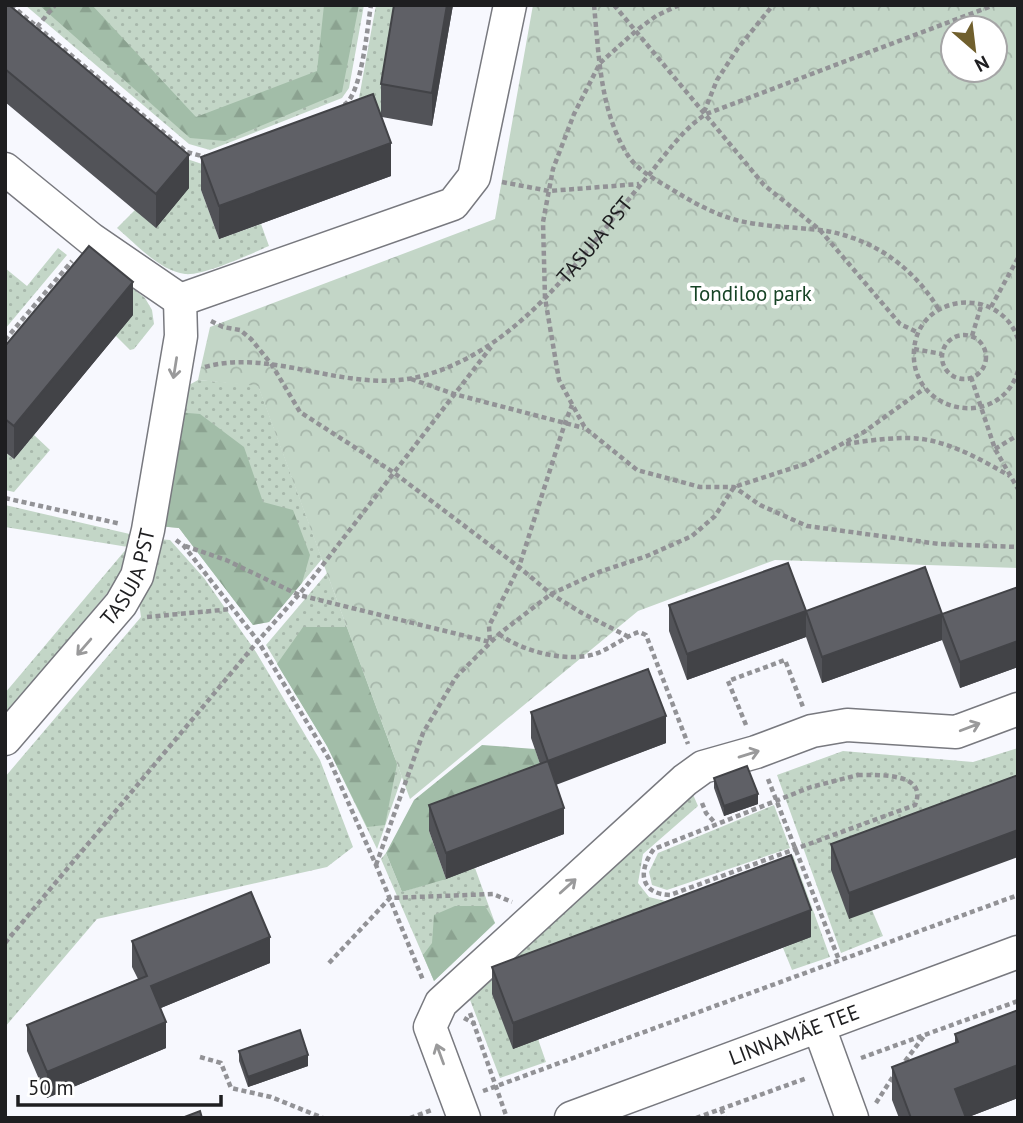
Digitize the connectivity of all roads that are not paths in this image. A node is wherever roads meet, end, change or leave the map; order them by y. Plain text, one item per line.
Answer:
1 (510, 5) edge
2 (5, 169) edge
3 (180, 300) junction
4 (1018, 709) edge
5 (5, 739) edge
6 (1018, 952) edge
7 (819, 1027) junction
8 (461, 1109) edge
9 (863, 1113) edge
10 (571, 1118) edge

1 - 3 street
2 - 3 street
3 -> 5 street, TASUJA PST
8 -> 4 street
6 - 7 street, LINNAMÄE TEE
7 - 9 street
7 - 10 street, LINNAMÄE TEE

